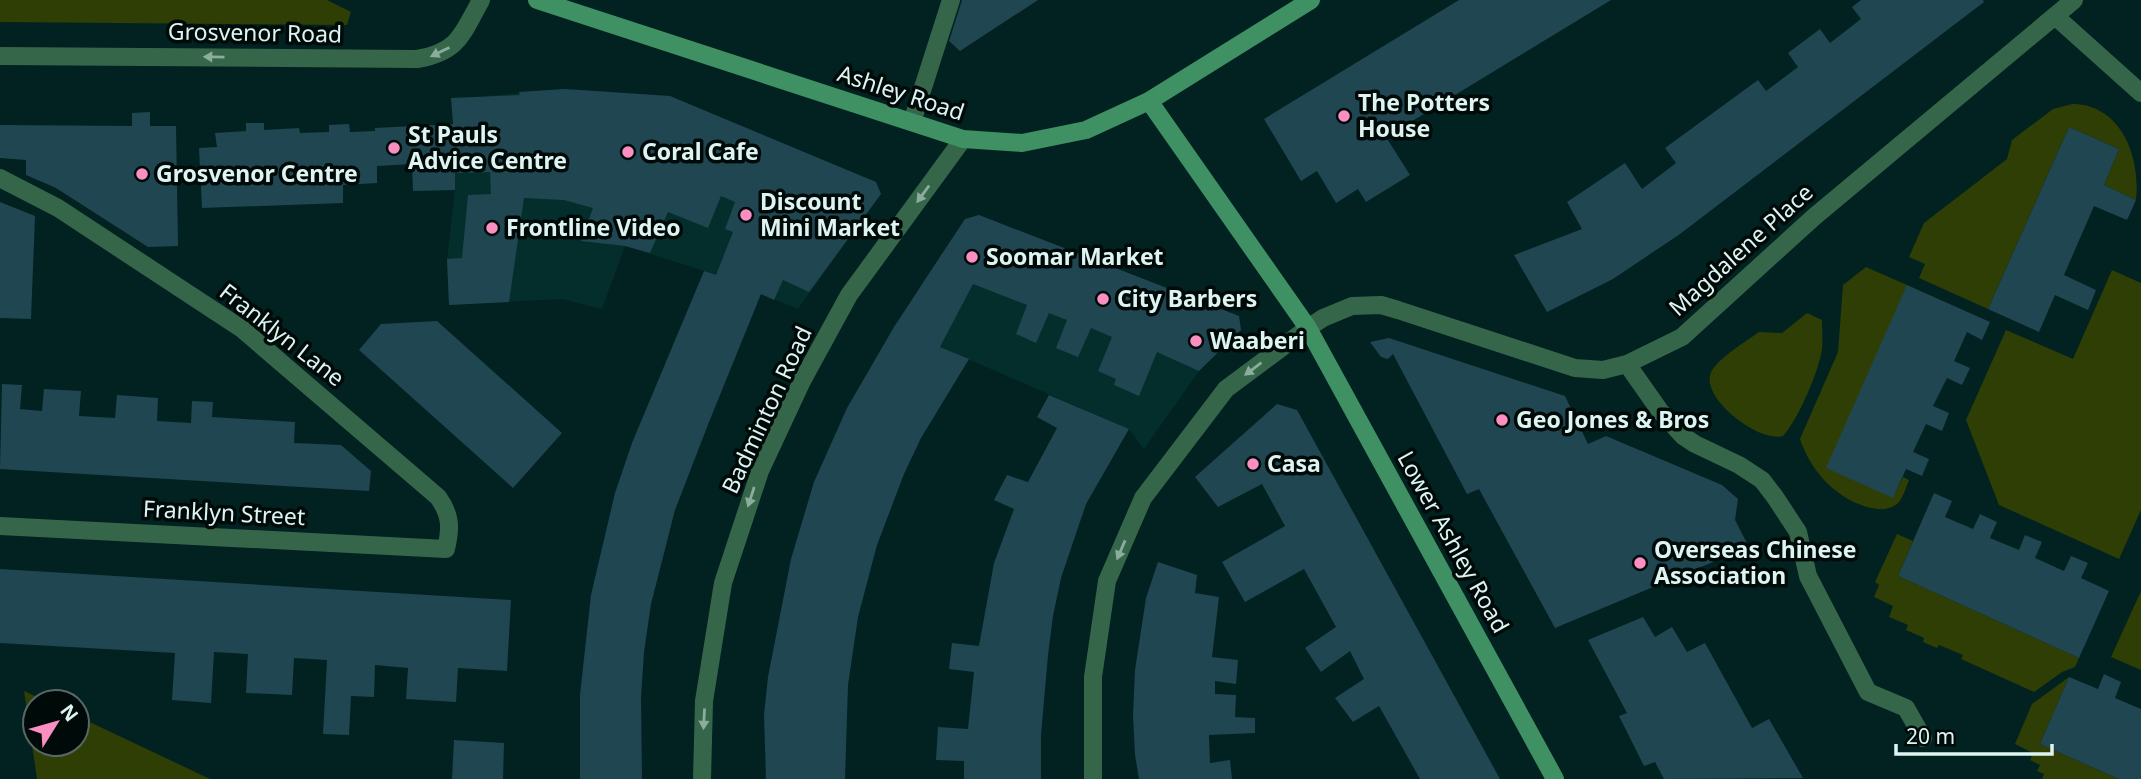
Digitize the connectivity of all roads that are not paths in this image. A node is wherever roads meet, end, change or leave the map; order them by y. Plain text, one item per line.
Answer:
1 (481, 0) edge
2 (537, 0) edge
3 (951, 0) edge
4 (1311, 0) edge
5 (2074, 0) edge
6 (2055, 16) junction
7 (0, 56) edge
8 (2141, 93) edge
9 (1149, 101) junction
10 (912, 122) junction
11 (963, 139) junction
12 (0, 178) edge
13 (1308, 328) junction
14 (1627, 363) junction
15 (0, 526) edge
16 (446, 549) joint
17 (1923, 738) dead end
18 (702, 779) edge
19 (1093, 779) edge
20 (1555, 779) edge

1 -> 7 street, Grosvenor Road
2 - 10 main road, Ashley Road
3 - 10 street
4 - 9 main road, Ashley Road
5 - 6 street, Magdalene Place
6 - 8 street
6 - 14 street, Magdalene Place
9 - 11 main road, Ashley Road
9 - 13 main road
10 - 11 main road, Ashley Road
11 -> 18 street, Badminton Road
12 - 16 street, Franklyn Lane
13 - 14 street, Magdalene Place
13 -> 19 street, Magdalene Place
13 - 20 main road, Lower Ashley Road
14 - 17 street
15 - 16 street, Franklyn Street

